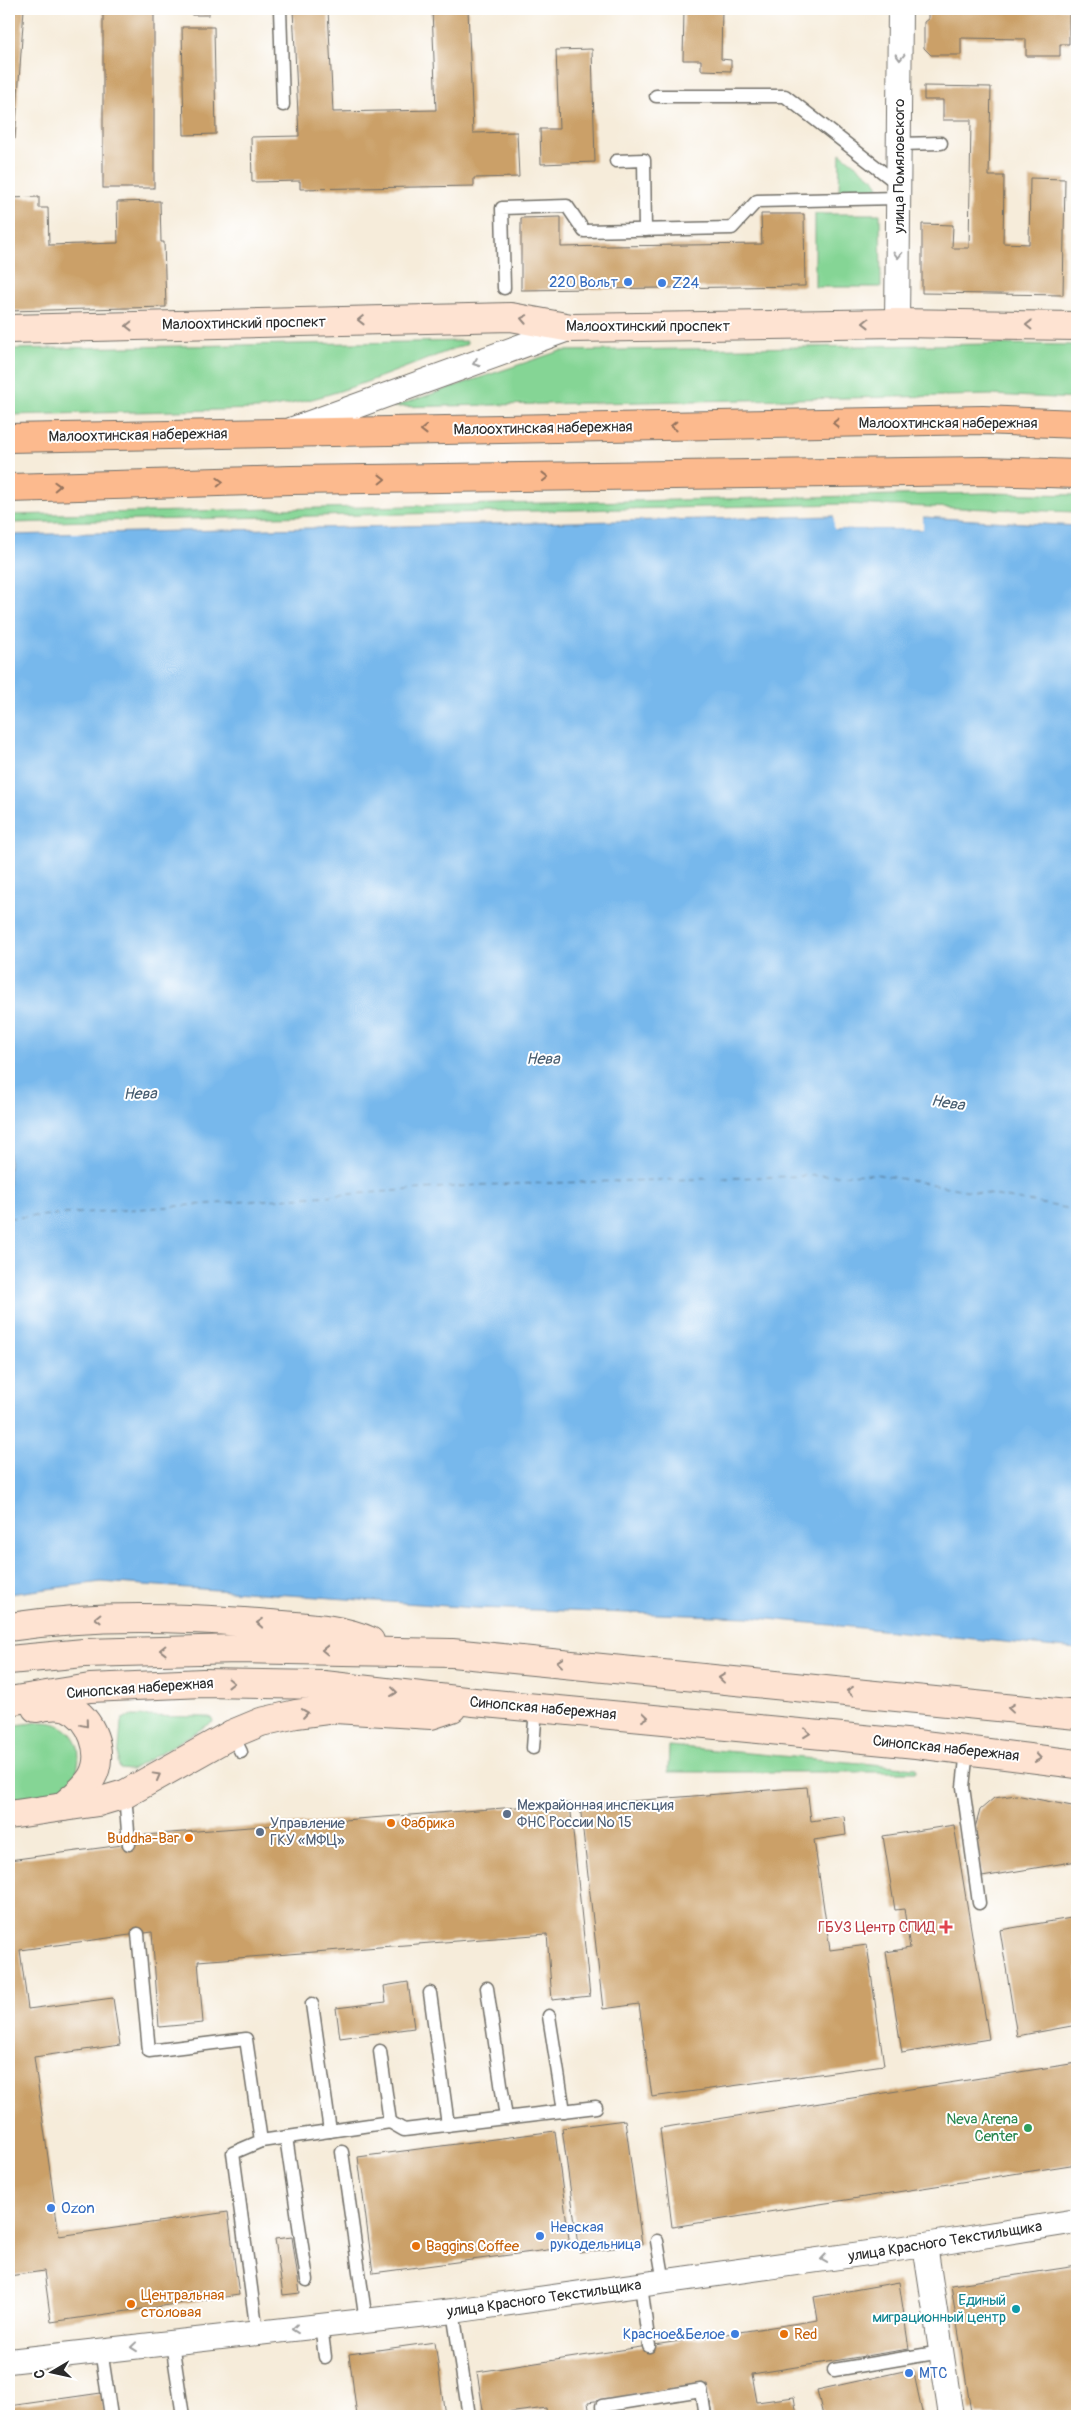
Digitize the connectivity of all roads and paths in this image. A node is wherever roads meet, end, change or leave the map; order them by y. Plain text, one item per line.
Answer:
1 (280, 9) edge
2 (900, 9) edge
3 (656, 96) dead end
4 (283, 105) dead end
5 (941, 143) dead end
6 (899, 144) junction
7 (616, 161) dead end
8 (898, 191) junction
9 (645, 230) junction
10 (504, 288) dead end
11 (897, 322) junction
12 (1077, 326) edge
13 (9, 328) edge
14 (571, 328) junction
15 (1077, 424) edge
16 (286, 432) junction
17 (9, 438) edge
18 (1077, 474) edge
19 (9, 488) edge
20 (9, 1627) edge
21 (392, 1651) junction
22 (9, 1660) edge
23 (9, 1701) edge
24 (474, 1702) junction
25 (536, 1708) junction
26 (9, 1712) edge
27 (1077, 1715) edge
28 (533, 1748) dead end
29 (967, 1750) junction
30 (1077, 1764) edge
31 (124, 1794) junction
32 (62, 1807) junction
33 (9, 1815) edge
34 (129, 1844) dead end
35 (979, 1903) dead end
36 (138, 1934) dead end
37 (488, 1988) dead end
38 (430, 1993) dead end
39 (312, 2004) dead end
40 (549, 2016) dead end
41 (380, 2052) dead end
42 (596, 2107) dead end
43 (564, 2111) junction
44 (506, 2118) junction
45 (390, 2122) junction
46 (448, 2125) junction
47 (330, 2131) junction
48 (286, 2137) junction
49 (261, 2141) junction
50 (342, 2152) dead end
51 (1077, 2220) edge
52 (658, 2242) dead end
53 (924, 2245) junction
54 (307, 2280) dead end
55 (664, 2282) junction
56 (641, 2285) junction
57 (453, 2311) junction
58 (366, 2321) junction
59 (321, 2326) junction
60 (257, 2333) junction
61 (172, 2342) junction
62 (649, 2346) dead end
63 (101, 2350) junction
64 (941, 2352) junction
65 (325, 2357) dead end
66 (9, 2361) edge
67 (834, 2370) dead end
68 (110, 2416) edge
69 (182, 2416) edge
70 (469, 2416) edge
71 (603, 2416) edge
72 (705, 2416) edge
73 (951, 2416) edge

1 - 4 lane
2 -> 6 street, улица Помяловского
3 - 8 lane
5 - 6 lane
6 - 8 street, улица Помяловского
7 - 9 lane
8 - 9 lane
8 -> 11 street, улица Помяловского
9 - 10 lane
12 -> 11 main road, Малоохтинский проспект
11 -> 14 main road, Малоохтинский проспект
14 -> 13 main road, Малоохтинский проспект
14 -> 16 street
15 -> 16 main road, Малоохтинская набережная
16 - 17 main road, Малоохтинская набережная
19 -> 18 main road
21 -> 20 main road
21 -> 22 main road
27 -> 21 main road
23 -> 24 main road, Синопская набережная
24 - 25 main road, Синопская набережная
31 -> 24 main road
25 - 28 lane
25 -> 29 main road, Синопская набережная
26 -> 32 main road
29 -> 30 main road, Синопская набережная
29 - 35 lane
31 - 32 main road
31 - 34 lane
32 - 33 main road
36 - 49 lane
37 - 44 lane
38 - 46 lane
39 - 47 lane
40 - 43 lane
41 - 45 lane
42 - 43 lane
43 - 44 lane
44 - 46 lane
45 - 46 lane
45 - 47 lane
47 - 48 lane
48 - 49 lane
48 - 54 lane
49 - 60 lane
50 - 58 lane
51 - 53 street, улица Красного Текстильщика
52 - 55 lane
53 -> 55 street, улица Красного Текстильщика
53 - 64 street
55 - 56 street, улица Красного Текстильщика
56 - 57 street, улица Красного Текстильщика
56 - 62 lane
57 - 58 street, улица Красного Текстильщика
57 - 70 lane
58 - 59 street, улица Красного Текстильщика
59 -> 60 street, улица Красного Текстильщика
59 - 65 lane
60 - 61 street, улица Красного Текстильщика
61 -> 63 street, улица Красного Текстильщика
61 - 69 lane
63 - 66 street, улица Красного Текстильщика
63 - 68 lane
64 - 67 lane
64 - 73 street
71 - 72 lane

